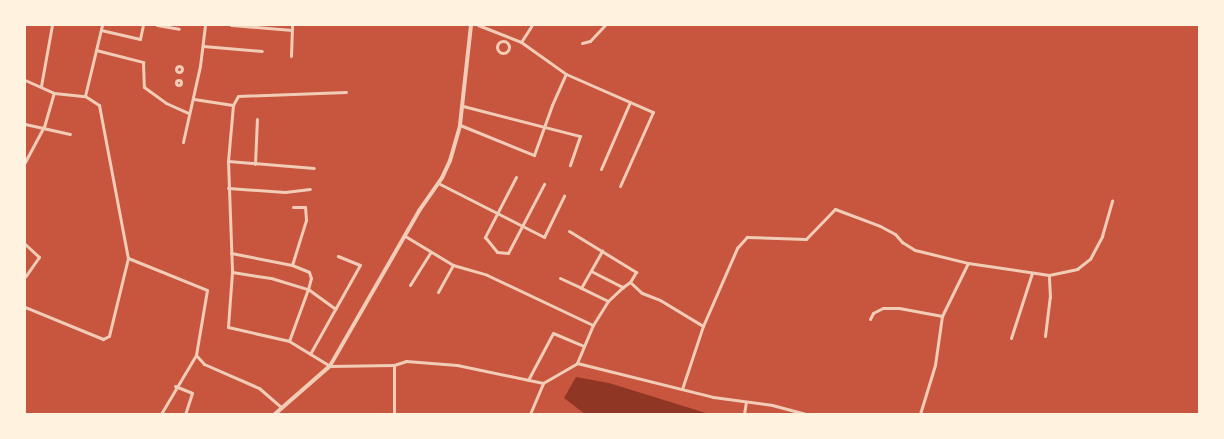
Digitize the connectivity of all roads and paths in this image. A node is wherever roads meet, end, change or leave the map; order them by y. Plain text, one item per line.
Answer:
1 (52, 25) edge
2 (102, 25) edge
3 (143, 25) edge
4 (157, 25) edge
5 (205, 25) edge
6 (231, 25) edge
7 (292, 25) edge
8 (471, 25) edge
9 (478, 25) edge
10 (532, 25) edge
11 (605, 25) edge
12 (179, 29) dead end
13 (101, 30) junction
14 (292, 30) junction
15 (521, 42) junction
16 (582, 43) dead end
17 (203, 46) junction
18 (96, 50) junction
19 (262, 51) dead end
20 (291, 56) dead end
21 (566, 74) junction
22 (25, 80) edge
23 (41, 86) junction
24 (346, 92) dead end
25 (54, 93) junction
26 (85, 96) junction
27 (194, 99) junction
28 (630, 102) junction
29 (233, 105) junction
30 (462, 106) junction
31 (188, 112) junction
32 (257, 119) dead end
33 (25, 124) edge
34 (460, 125) junction
35 (545, 126) junction
36 (44, 127) junction
37 (70, 134) dead end
38 (183, 142) dead end
39 (228, 161) junction
40 (25, 162) edge
41 (255, 164) junction
42 (570, 165) dead end
43 (314, 168) dead end
44 (601, 168) dead end
45 (516, 177) dead end
46 (438, 183) junction
47 (544, 184) dead end
48 (620, 186) dead end
49 (228, 188) junction
50 (310, 189) dead end
51 (564, 196) dead end
52 (1112, 200) dead end
53 (293, 207) dead end
54 (498, 213) junction
55 (523, 225) junction
56 (569, 231) dead end
57 (405, 236) junction
58 (25, 244) edge
59 (602, 251) junction
60 (431, 252) junction
61 (231, 253) junction
62 (338, 256) dead end
63 (128, 258) junction
64 (968, 263) junction
65 (292, 264) junction
66 (453, 265) junction
67 (591, 271) junction
68 (232, 272) junction
69 (1032, 273) junction
70 (1049, 275) junction
71 (25, 277) edge
72 (560, 278) dead end
73 (630, 282) junction
74 (410, 285) dead end
75 (623, 287) junction
76 (581, 288) junction
77 (308, 289) junction
78 (438, 292) dead end
79 (608, 301) junction
80 (25, 307) edge
81 (336, 309) junction
82 (942, 316) junction
83 (870, 319) dead end
84 (593, 325) junction
85 (703, 326) junction
86 (1045, 336) dead end
87 (1011, 338) dead end
88 (289, 341) junction
89 (583, 346) junction
90 (310, 354) junction
91 (196, 355) junction
92 (577, 363) junction
93 (394, 365) junction
94 (330, 366) junction
95 (528, 380) junction
96 (543, 383) junction
97 (175, 386) junction
98 (682, 390) junction
99 (746, 402) junction
100 (282, 408) junction
101 (161, 414) edge
102 (185, 414) edge
103 (275, 414) edge
104 (394, 414) edge
105 (530, 414) edge
106 (744, 414) edge
107 (806, 414) edge
108 (920, 414) edge

1 - 23 street
2 - 13 street
3 - 13 street
4 - 12 street
5 - 17 street
6 - 14 street
7 - 14 street
8 - 30 street
9 - 15 street
10 - 15 street
11 - 16 street
13 - 18 street
14 - 20 street
15 - 21 street
17 - 19 street
17 - 27 street
18 - 26 street
18 - 31 street
21 - 28 street
21 - 35 street
22 - 23 street
23 - 25 street
24 - 29 street
25 - 26 street
25 - 36 street
26 - 63 street
27 - 29 street
27 - 31 street
28 - 44 street
28 - 48 street
29 - 39 street
30 - 34 street
30 - 35 street
31 - 38 street
32 - 41 street
33 - 36 street
34 - 35 street
34 - 46 street
35 - 42 street
36 - 37 street
36 - 40 street
39 - 41 street
39 - 49 street
41 - 43 street
45 - 54 street
46 - 54 street
46 - 57 street
47 - 55 street
49 - 50 street
49 - 61 street
51 - 55 street
52 - 70 street
53 - 65 street
54 - 55 street
54 - 55 street
56 - 59 street
57 - 60 street
57 - 94 street
58 - 71 street
59 - 67 street
59 - 73 street
60 - 66 street
60 - 74 street
61 - 65 street
61 - 68 street
62 - 81 street
63 - 80 street
63 - 91 street
64 - 69 street
64 - 82 street
64 - 85 street
65 - 77 street
66 - 78 street
66 - 84 street
67 - 75 street
67 - 76 street
68 - 77 street
68 - 88 street
69 - 70 street
69 - 87 street
70 - 86 street
72 - 76 street
73 - 75 street
73 - 85 street
75 - 79 street
76 - 79 street
77 - 81 street
77 - 88 street
79 - 84 street
81 - 90 street
82 - 83 street
82 - 108 street
84 - 89 street
85 - 98 street
88 - 90 street
89 - 92 street
89 - 95 street
90 - 94 street
91 - 97 street
91 - 100 street
92 - 96 street
92 - 98 street
93 - 94 street
93 - 95 street
93 - 104 street
94 - 100 street
95 - 96 street
96 - 105 street
97 - 101 street
97 - 102 street
98 - 99 street
99 - 106 street
99 - 107 street
100 - 103 street

